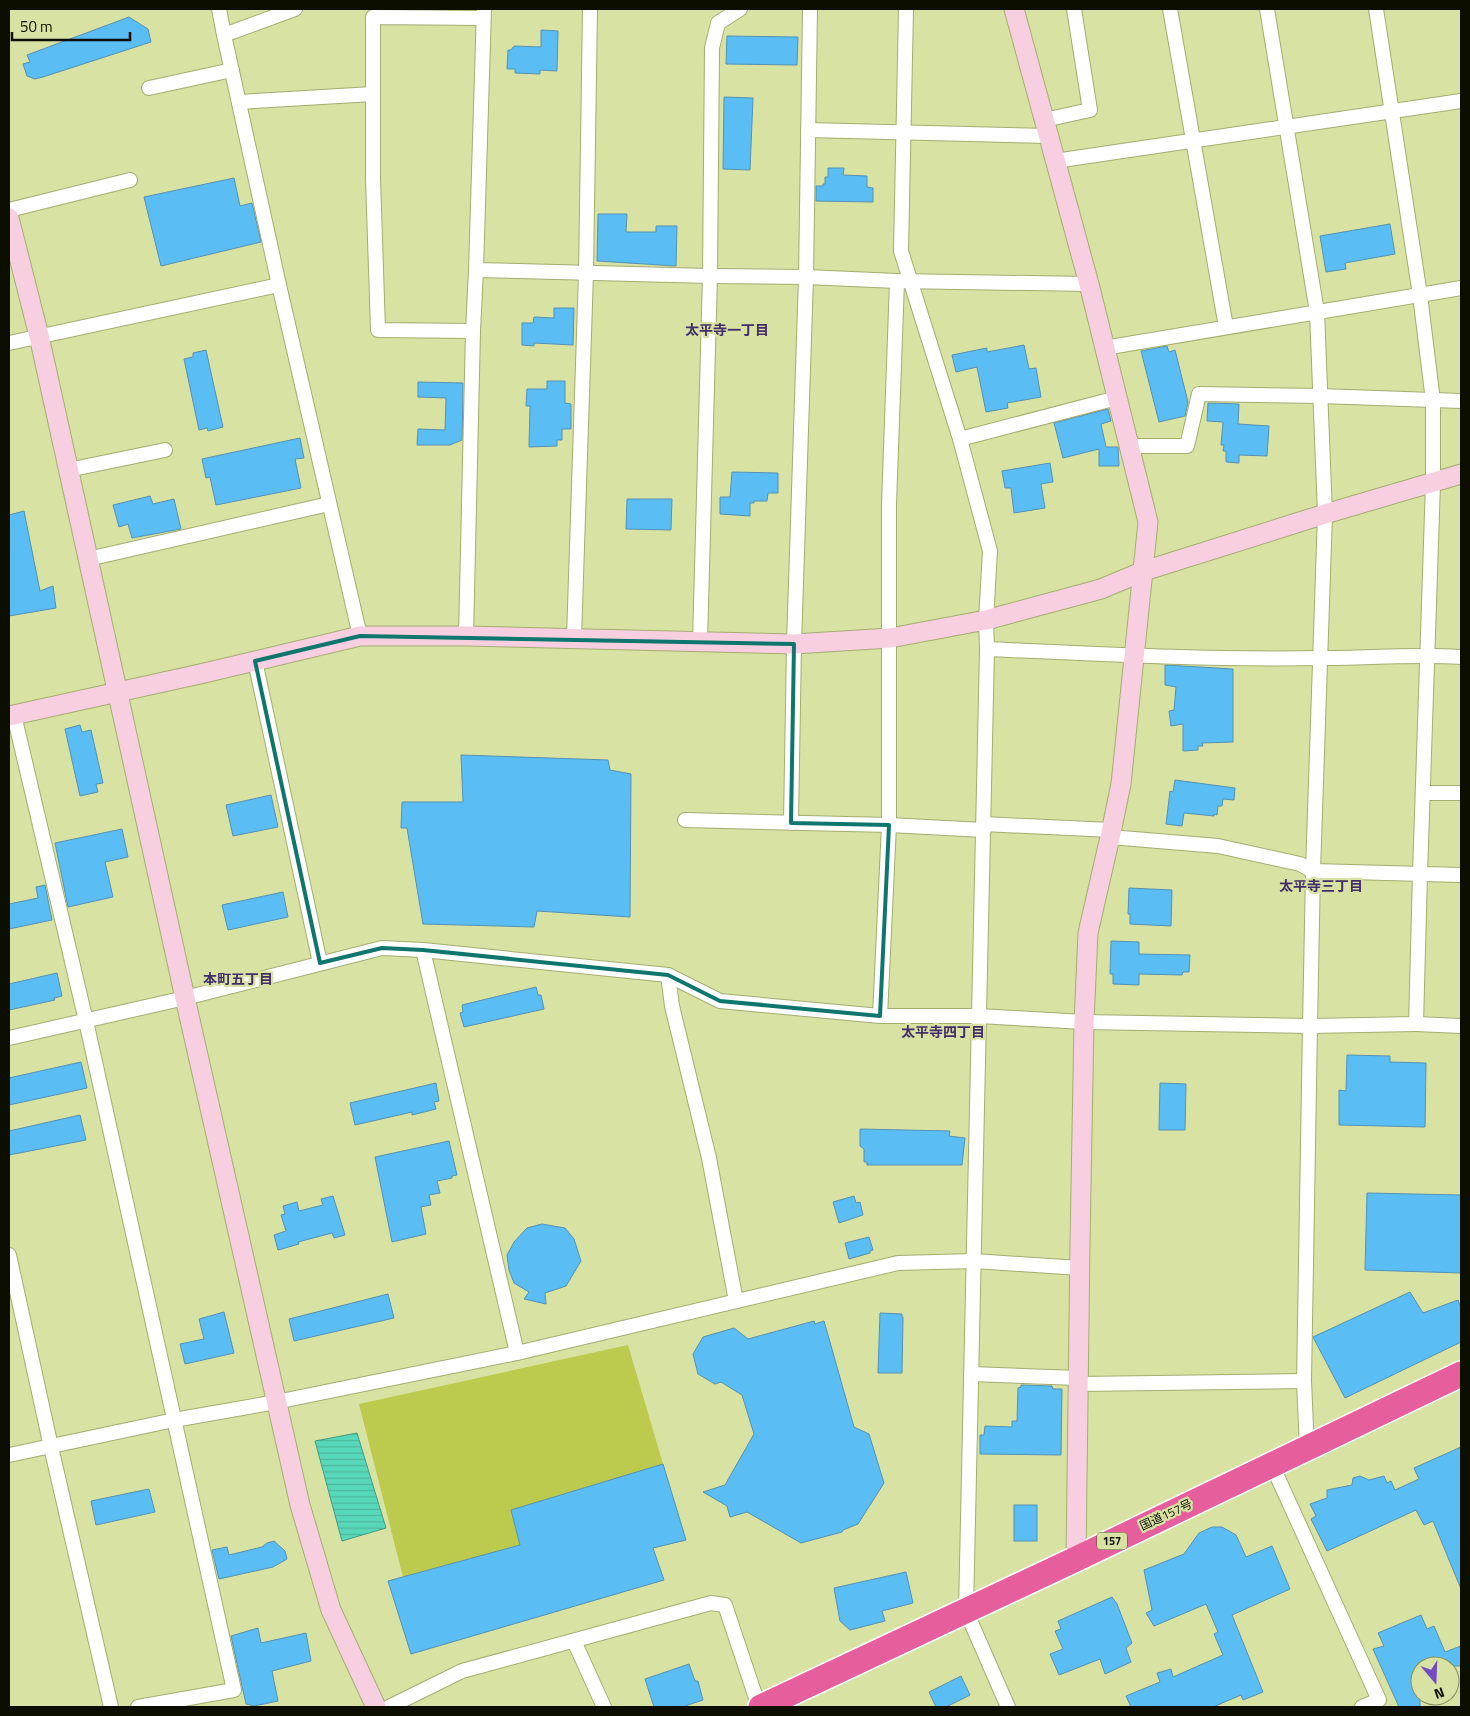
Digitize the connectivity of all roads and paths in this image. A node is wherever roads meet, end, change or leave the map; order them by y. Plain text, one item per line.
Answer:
1 (219, 9) edge
2 (295, 9) edge
3 (590, 9) edge
4 (740, 9) edge
5 (810, 9) edge
6 (906, 9) edge
7 (1014, 9) edge
8 (1074, 9) edge
9 (1170, 9) edge
10 (1267, 9) edge
11 (1376, 9) edge
12 (483, 14) edge
13 (224, 35) junction
14 (232, 70) junction
15 (149, 88) dead end
16 (373, 94) junction
17 (1461, 101) edge
18 (239, 102) junction
19 (1393, 111) junction
20 (1286, 127) junction
21 (1046, 128) junction
22 (808, 130) junction
23 (904, 132) junction
24 (1192, 141) junction
25 (1055, 161) junction
26 (130, 180) dead end
27 (9, 210) edge
28 (9, 218) edge
29 (13, 253) edge
30 (476, 270) junction
31 (586, 273) junction
32 (710, 276) junction
33 (806, 277) junction
34 (904, 281) junction
35 (1089, 284) junction
36 (279, 285) junction
37 (1461, 288) edge
38 (1420, 295) junction
39 (1317, 312) junction
40 (1226, 327) junction
41 (473, 331) junction
42 (39, 336) junction
43 (9, 343) edge
44 (1104, 348) junction
45 (1320, 396) junction
46 (1117, 398) junction
47 (1433, 401) junction
48 (1461, 401) edge
49 (960, 439) junction
50 (1130, 446) junction
51 (165, 450) dead end
52 (68, 470) junction
53 (1461, 474) edge
54 (1433, 483) junction
55 (329, 504) junction
56 (1325, 514) junction
57 (88, 559) junction
58 (1144, 571) junction
59 (986, 620) junction
60 (360, 636) junction
61 (466, 636) junction
62 (574, 638) junction
63 (890, 638) junction
64 (700, 642) junction
65 (794, 644) junction
66 (987, 649) junction
67 (1426, 655) junction
68 (1134, 656) junction
69 (1461, 657) edge
70 (1321, 658) junction
71 (255, 661) junction
72 (118, 692) junction
73 (11, 716) edge
74 (1423, 793) junction
75 (1461, 793) edge
76 (685, 820) dead end
77 (791, 823) junction
78 (889, 824) junction
79 (984, 827) junction
80 (1111, 834) junction
81 (1313, 872) junction
82 (1420, 874) junction
83 (1461, 875) edge
84 (424, 950) junction
85 (320, 963) junction
86 (668, 975) junction
87 (185, 998) junction
88 (880, 1016) junction
89 (979, 1016) junction
90 (86, 1021) junction
91 (1084, 1022) junction
92 (1416, 1024) junction
93 (1310, 1026) junction
94 (1461, 1026) edge
95 (9, 1038) edge
96 (9, 1255) edge
97 (974, 1261) junction
98 (1080, 1268) junction
99 (736, 1301) junction
100 (517, 1353) junction
101 (971, 1374) junction
102 (1461, 1374) edge
103 (1078, 1381) junction
104 (1304, 1382) junction
105 (276, 1402) junction
106 (174, 1420) junction
107 (51, 1447) junction
108 (1307, 1448) junction
109 (9, 1455) edge
110 (1272, 1465) junction
111 (1076, 1559) junction
112 (966, 1611) junction
113 (574, 1641) junction
114 (111, 1707) edge
115 (138, 1707) edge
116 (376, 1707) edge
117 (389, 1707) edge
118 (604, 1707) edge
119 (760, 1707) edge
120 (1008, 1707) edge
121 (1362, 1707) edge

1 - 13 street
2 - 13 street
3 - 31 street
4 - 32 street
5 - 22 street
6 - 23 street
7 - 21 street
8 - 21 street
9 - 24 street
10 - 20 street
11 - 19 street
12 - 16 street
12 - 30 street
13 - 14 street
14 - 15 street
14 - 18 street
16 - 18 street
16 - 41 street
17 - 19 street
18 - 36 street
19 - 20 street
19 - 38 street
20 - 24 street
20 - 39 street
21 - 23 street
21 - 25 street
22 - 23 street
22 - 33 street
23 - 34 street
24 - 25 street
24 - 40 street
25 - 35 street
26 - 27 street
28 - 29 street
29 - 42 street
30 - 31 street
30 - 41 street
31 - 32 street
31 - 62 street
32 - 33 street
32 - 64 street
33 - 34 street
33 - 65 street
34 - 35 street
34 - 49 street
34 - 63 street
35 - 44 street
36 - 42 street
36 - 55 street
37 - 38 street
38 - 39 street
38 - 47 street
39 - 40 street
39 - 45 street
40 - 44 street
41 - 61 street
42 - 43 street
42 - 52 street
44 - 46 street
45 - 47 street
45 - 50 street
45 - 56 street
46 - 49 street
46 - 50 street
47 - 48 street
47 - 54 street
49 - 59 street
50 - 58 street
51 - 52 street
52 - 57 street
53 - 54 street
54 - 56 street
54 - 67 street
55 - 57 street
55 - 60 street
56 - 58 street
56 - 70 street
57 - 72 street
58 - 59 street
58 - 68 street
59 - 63 street
59 - 66 street
60 - 61 street
60 - 71 street
61 - 62 street
62 - 64 street
63 - 65 street
63 - 78 street
64 - 65 street
65 - 77 street
66 - 68 street
66 - 79 street
67 - 69 street
67 - 70 street
67 - 74 street
68 - 70 street
68 - 80 street
70 - 81 street
71 - 72 street
71 - 85 street
72 - 73 street
72 - 87 street
73 - 90 street
74 - 75 street
74 - 82 street
76 - 77 street
77 - 78 street
78 - 79 street
78 - 88 street
79 - 80 street
79 - 89 street
80 - 81 street
80 - 91 street
81 - 82 street
81 - 93 street
82 - 83 street
82 - 92 street
84 - 85 street
84 - 86 street
84 - 100 street
85 - 87 street
86 - 88 street
86 - 99 street
87 - 90 street
87 - 105 street
88 - 89 street
89 - 91 street
89 - 97 street
90 - 95 street
90 - 106 street
91 - 93 street
91 - 98 street
92 - 93 street
92 - 94 street
93 - 104 street
96 - 107 street
97 - 98 street
97 - 99 street
97 - 101 street
98 - 103 street
99 - 100 street
100 - 105 street
101 - 103 street
101 - 112 street
102 - 108 highway, 国道157号 / 157
103 - 104 street
103 - 111 street
104 - 108 street
105 - 106 street
105 - 116 street
106 - 107 street
106 - 115 street
107 - 109 street
107 - 114 street
108 - 110 highway, 国道157号 / 157
110 - 111 highway, 国道157号 / 157
110 - 121 street
111 - 112 highway, 国道157号 / 157
112 - 119 highway, 国道157号 / 157
112 - 120 street
113 - 117 street
113 - 118 street
113 - 119 street

